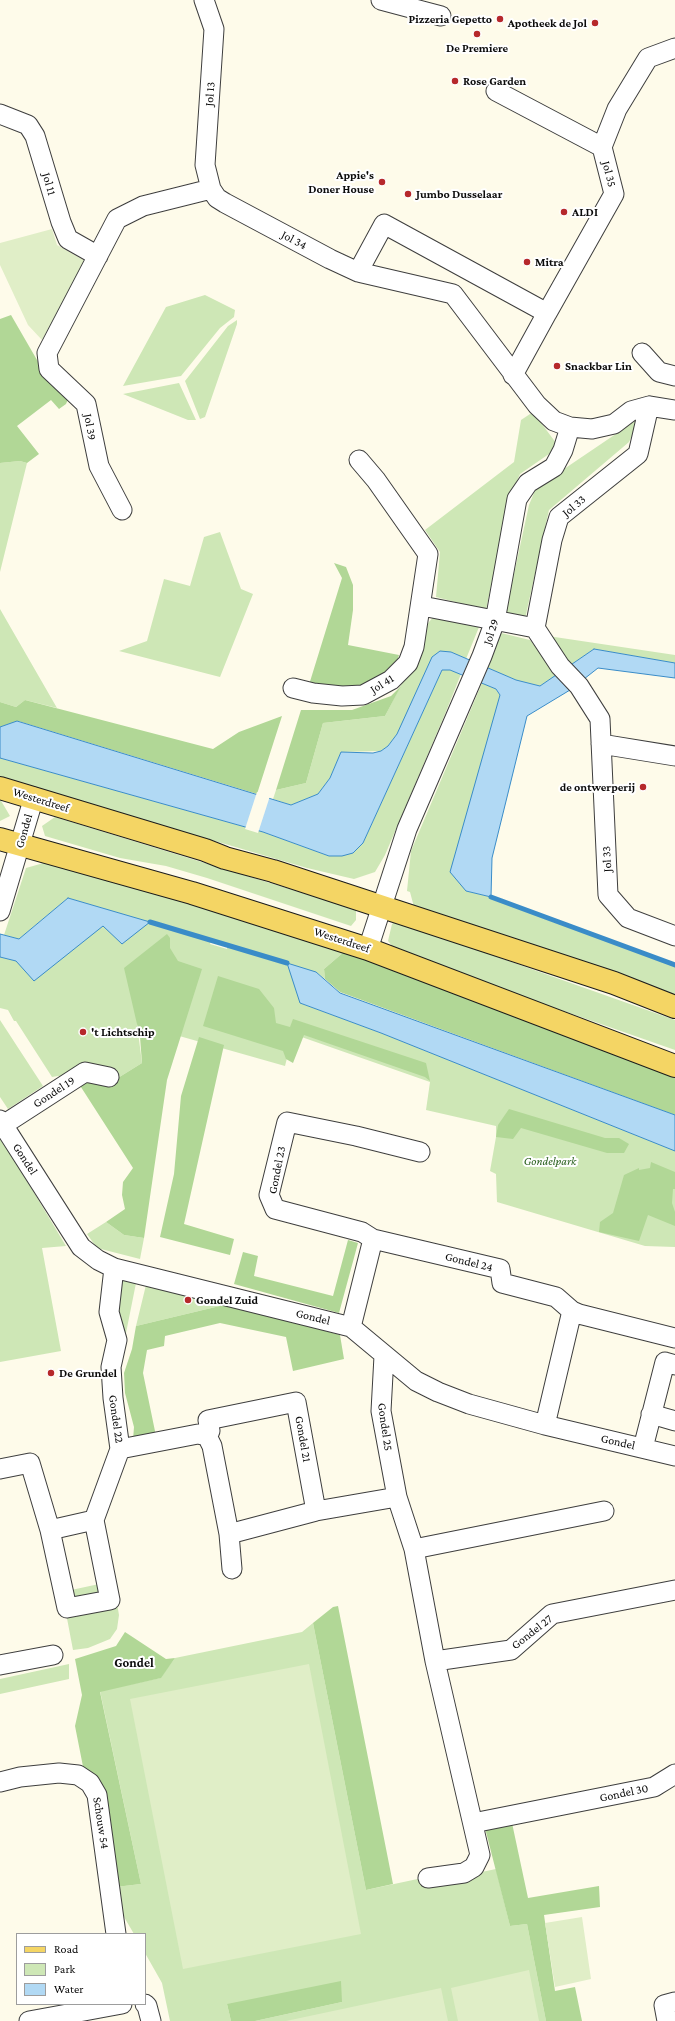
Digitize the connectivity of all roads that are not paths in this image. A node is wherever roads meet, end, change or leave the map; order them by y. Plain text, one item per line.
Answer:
1 (204, 0) edge
2 (381, 0) edge
3 (441, 16) dead end
4 (675, 48) edge
5 (496, 91) dead end
6 (0, 114) edge
7 (602, 147) junction
8 (211, 189) junction
9 (98, 256) junction
10 (358, 272) junction
11 (547, 313) junction
12 (642, 353) dead end
13 (513, 375) junction
14 (675, 376) edge
15 (649, 406) junction
16 (675, 410) edge
17 (570, 427) junction
18 (358, 460) dead end
19 (122, 510) dead end
20 (422, 606) junction
21 (495, 621) junction
22 (535, 628) junction
23 (293, 688) dead end
24 (601, 744) junction
25 (675, 756) edge
26 (0, 788) edge
27 (34, 797) junction
28 (0, 839) edge
29 (21, 845) junction
30 (381, 907) junction
31 (0, 911) edge
32 (675, 936) edge
33 (368, 949) junction
34 (675, 1006) edge
35 (675, 1066) edge
36 (109, 1078) dead end
37 (2, 1123) edge
38 (420, 1152) dead end
39 (373, 1239) junction
40 (114, 1268) junction
41 (572, 1311) junction
42 (351, 1327) junction
43 (675, 1338) edge
44 (384, 1356) junction
45 (675, 1365) edge
46 (652, 1414) junction
47 (675, 1421) edge
48 (545, 1425) junction
49 (207, 1436) junction
50 (643, 1448) junction
51 (120, 1449) junction
52 (675, 1456) edge
53 (0, 1469) edge
54 (397, 1497) junction
55 (316, 1511) junction
56 (604, 1511) dead end
57 (94, 1520) junction
58 (50, 1530) junction
59 (229, 1534) junction
60 (414, 1548) junction
61 (232, 1569) dead end
62 (675, 1590) edge
63 (53, 1654) dead end
64 (435, 1661) junction
65 (0, 1665) edge
66 (675, 1774) edge
67 (0, 1782) edge
68 (473, 1823) junction
69 (428, 1878) dead end
70 (116, 1933) edge
71 (675, 2002) edge
72 (117, 2005) edge
73 (146, 2005) edge
74 (29, 2021) edge
75 (151, 2021) edge
76 (666, 2021) edge

1 - 8 street, Jol 13
2 - 3 street
4 - 7 street, Jol 35
5 - 7 street
6 - 9 street, Jol 11
7 - 11 street, Jol 35
8 - 9 street
8 - 10 street, Jol 34
9 - 19 street, Jol 39
10 - 11 street
10 - 13 street, Jol 34
11 - 13 street, Jol 35
12 - 14 street
13 - 17 street, Jol 34
15 - 16 street
15 - 17 street
15 - 22 street, Jol 33
17 - 21 street, Jol 29
18 - 20 street, Jol 41
20 - 21 street
20 - 23 street, Jol 41
21 - 22 street
21 - 30 street, Jol 29
22 - 24 street, Jol 33
24 - 25 street
24 - 32 street, Jol 33
26 - 27 main road, Westerdreef
27 - 29 street, Gondel
27 - 30 main road, Westerdreef
28 - 29 main road, Westerdreef
29 - 31 street, Gondel
29 - 33 main road, Westerdreef
30 - 33 street, Jol 29
30 - 34 main road, Westerdreef
33 - 35 main road, Westerdreef
36 - 37 street, Gondel 19
37 - 40 street, Gondel
38 - 39 street, Gondel 23
39 - 41 street, Gondel 24
39 - 42 street
40 - 42 street, Gondel
40 - 51 street, Gondel 22
41 - 43 street, Gondel 24
41 - 48 street
42 - 44 street, Gondel
44 - 48 street, Gondel
44 - 54 street, Gondel 25
45 - 46 street
46 - 47 street
46 - 50 street
48 - 50 street, Gondel
49 - 51 street
49 - 55 street, Gondel 21
49 - 59 street
50 - 52 street, Gondel
51 - 57 street, Gondel 22
53 - 58 street
54 - 55 street
54 - 60 street
55 - 59 street
56 - 60 street
57 - 58 street
57 - 58 street
59 - 61 street
60 - 64 street
62 - 64 street, Gondel 27
63 - 65 street
64 - 68 street
66 - 68 street, Gondel 30
67 - 70 street, Schouw 54
68 - 69 street
71 - 76 street
72 - 74 street
73 - 75 street

